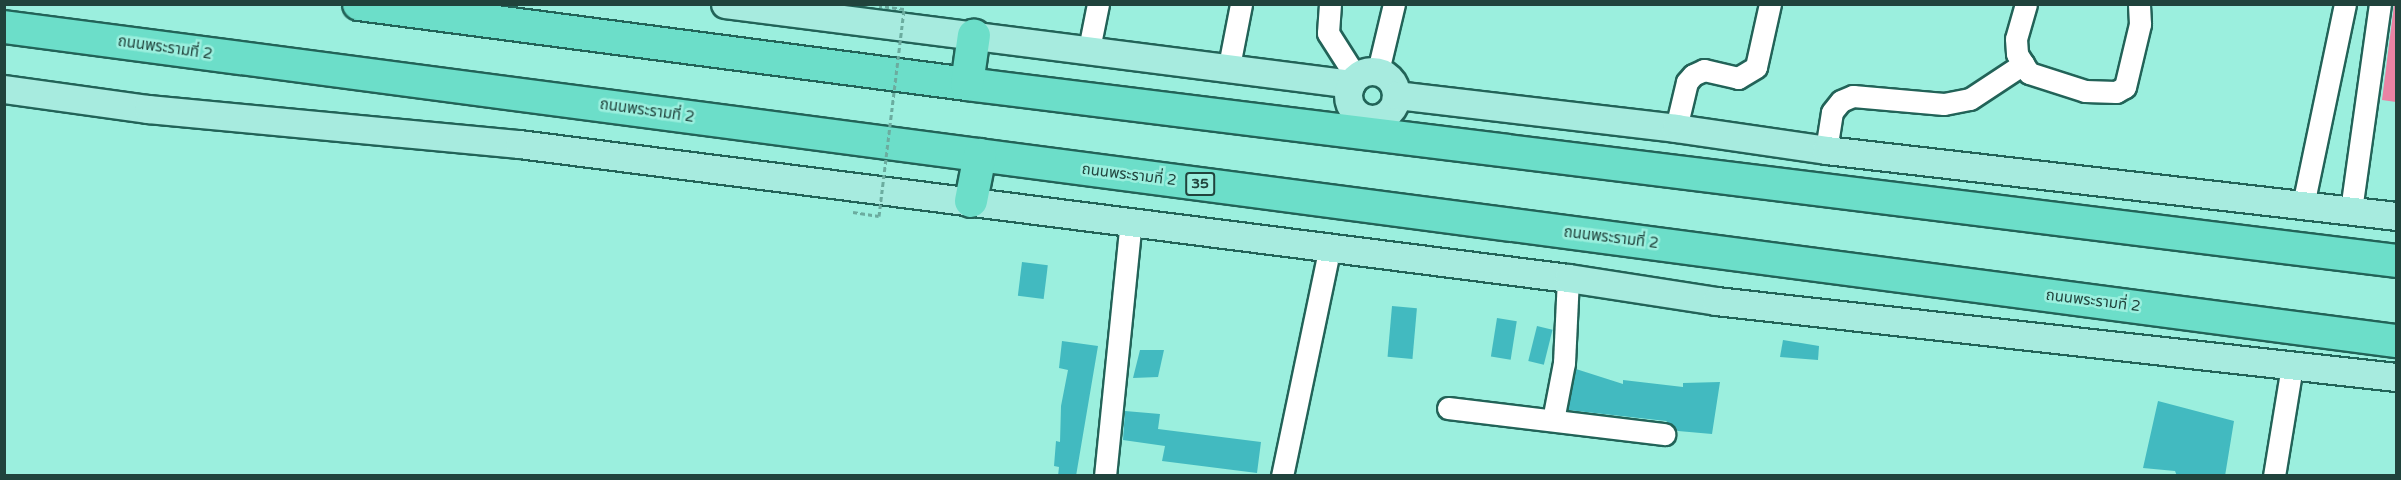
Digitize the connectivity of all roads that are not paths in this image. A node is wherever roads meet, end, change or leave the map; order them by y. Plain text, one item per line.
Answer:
1 (359, 4) edge
2 (725, 4) edge
3 (1098, 4) edge
4 (1241, 4) edge
5 (1330, 4) edge
6 (1395, 4) edge
7 (1770, 4) edge
8 (2026, 4) edge
9 (2139, 4) edge
10 (2345, 4) edge
11 (2380, 4) edge
12 (4, 27) edge
13 (974, 35) junction
14 (1089, 49) junction
15 (2023, 64) junction
16 (1229, 66) junction
17 (1361, 77) junction
18 (967, 84) junction
19 (4, 89) edge
20 (1382, 116) junction
21 (1676, 128) junction
22 (1826, 150) junction
23 (980, 155) junction
24 (971, 201) junction
25 (2303, 205) junction
26 (2351, 210) junction
27 (2397, 216) edge
28 (1131, 222) junction
29 (1330, 247) junction
30 (2397, 261) edge
31 (1568, 278) junction
32 (2397, 341) edge
33 (2292, 366) junction
34 (2397, 377) edge
35 (1448, 408) dead end
36 (1553, 420) junction
37 (1664, 434) dead end
38 (1104, 476) edge
39 (1282, 476) edge
40 (2274, 476) edge

1 - 18 highway
2 - 13 main road
3 - 14 street
4 - 16 street
5 - 17 street
6 - 17 street
7 - 21 street
8 - 15 street
9 - 15 street
10 - 25 street
11 - 26 street
12 - 23 highway, ถนนพระรามที่ 2 / 35
13 - 14 main road
13 - 18 highway
14 - 16 main road
15 - 22 street
16 - 17 main road
17 - 20 main road
17 - 20 main road
18 - 20 highway
19 - 24 main road
20 - 21 main road
20 - 30 highway
21 - 22 main road
22 - 25 main road
23 - 24 highway
23 - 32 highway, ถนนพระรามที่ 2 / 35
24 - 28 main road
25 - 26 main road
26 - 27 main road
28 - 29 main road
28 - 38 street
29 - 31 main road
29 - 39 street
31 - 33 main road
31 - 36 street
33 - 34 main road
33 - 40 street
35 - 36 street
36 - 37 street

